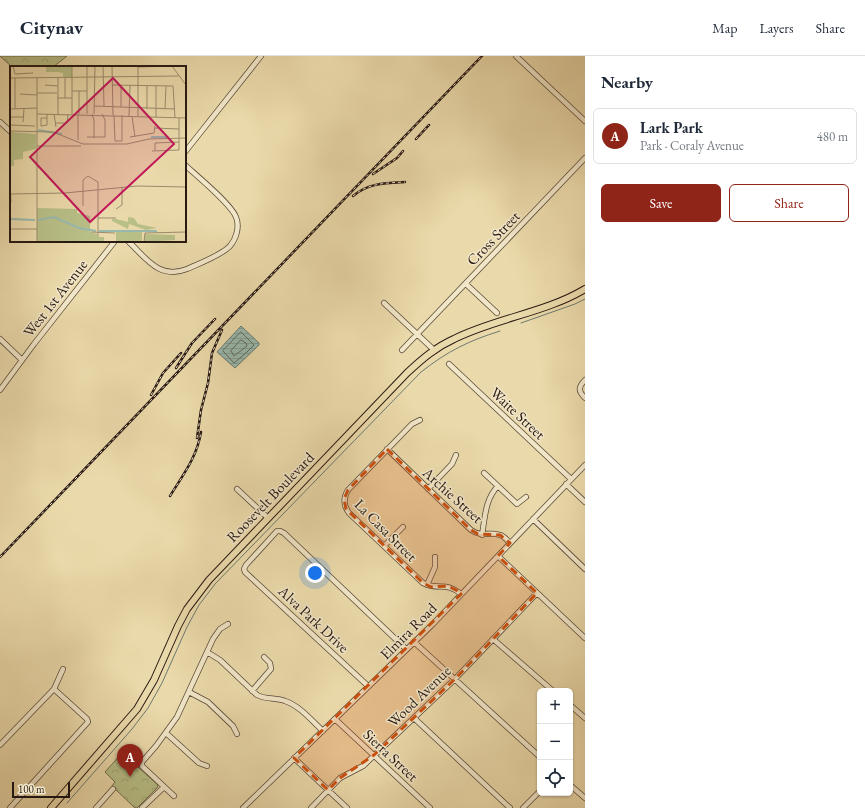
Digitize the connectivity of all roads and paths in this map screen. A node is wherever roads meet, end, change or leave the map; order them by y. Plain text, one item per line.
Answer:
1 (261, 56) edge
2 (516, 56) edge
3 (585, 121) edge
4 (0, 122) edge
5 (10, 131) edge
6 (186, 151) edge
7 (585, 158) edge
8 (186, 166) edge
9 (114, 242) edge
10 (129, 242) edge
11 (466, 284) junction
12 (585, 289) edge
13 (384, 303) dead end
14 (498, 313) dead end
15 (417, 334) junction
16 (0, 339) edge
17 (402, 350) dead end
18 (434, 350) junction
19 (22, 360) junction
20 (449, 364) dead end
21 (585, 380) edge
22 (0, 390) edge
23 (585, 398) edge
24 (420, 420) dead end
25 (387, 450) junction
26 (456, 455) dead end
27 (585, 465) edge
28 (484, 473) dead end
29 (571, 479) junction
30 (566, 484) junction
31 (498, 486) junction
32 (238, 489) dead end
33 (428, 489) junction
34 (526, 497) dead end
35 (585, 502) edge
36 (268, 518) junction
37 (533, 519) junction
38 (403, 527) dead end
39 (482, 535) junction
40 (510, 543) junction
41 (384, 546) junction
42 (498, 556) junction
43 (436, 557) dead end
44 (585, 569) edge
45 (427, 585) junction
46 (537, 593) junction
47 (461, 594) junction
48 (228, 624) dead end
49 (585, 638) edge
50 (493, 639) junction
51 (414, 642) junction
52 (406, 649) junction
53 (207, 652) junction
54 (264, 657) dead end
55 (63, 669) dead end
56 (455, 679) junction
57 (368, 686) junction
58 (550, 688) edge
59 (54, 689) junction
60 (252, 690) junction
61 (189, 692) junction
62 (573, 708) edge
63 (414, 718) junction
64 (585, 718) edge
65 (335, 719) junction
66 (322, 731) junction
67 (166, 733) junction
68 (237, 734) dead end
69 (0, 745) edge
70 (374, 755) junction
71 (537, 755) edge
72 (294, 758) junction
73 (208, 766) dead end
74 (164, 786) junction
75 (573, 788) edge
76 (113, 789) dead end
77 (328, 790) junction
78 (537, 793) edge
79 (174, 796) dead end
80 (585, 798) edge
81 (10, 808) edge
82 (51, 808) edge
83 (96, 808) edge
84 (142, 808) edge
85 (243, 808) edge
86 (311, 808) edge
87 (347, 808) edge
88 (430, 808) edge
89 (510, 808) edge
90 (523, 808) edge

1 - 6 street
2 - 3 street
4 - 5 street
7 - 11 street, Cross Street
8 - 10 street
9 - 19 street, West 1st Avenue
11 - 14 street
11 - 15 street, Cross Street
12 - 18 main road, Roosevelt Boulevard
13 - 15 street
15 - 17 street, Cross Street
15 - 18 street
16 - 19 street
18 - 36 main road, Roosevelt Boulevard
19 - 22 street, West 1st Avenue
20 - 29 street, Waite Street
21 - 23 street
24 - 25 street, La Casa Street
25 - 33 street, Archie Street
25 - 41 street, La Casa Street
26 - 33 street
27 - 29 street, Elmira Road
28 - 31 street
29 - 30 street, Elmira Road
30 - 35 street
30 - 37 street, Elmira Road
31 - 34 street
31 - 39 street
32 - 36 street
33 - 39 street, Archie Street
36 - 82 main road, Roosevelt Boulevard
37 - 40 street, Elmira Road
37 - 44 street
38 - 41 street
39 - 40 street, Archie Street
40 - 42 street, Elmira Road
41 - 45 street, La Casa Street
42 - 46 street
42 - 47 street, Elmira Road
43 - 45 street, La Casa Street
45 - 47 street
46 - 49 street
46 - 50 street, Wood Avenue
47 - 51 street, Elmira Road
48 - 53 street
50 - 56 street, Wood Avenue
50 - 58 street
51 - 52 street, Elmira Road
51 - 56 street
52 - 57 street, Elmira Road
52 - 57 street, Alva Park Drive
53 - 60 street
53 - 61 street
54 - 60 street
55 - 59 street
56 - 63 street, Wood Avenue
56 - 71 street
57 - 65 street, Elmira Road
59 - 69 street
59 - 81 street
60 - 66 street
61 - 67 street
61 - 68 street
62 - 64 street
63 - 70 street, Wood Avenue
63 - 89 street
65 - 66 street, Elmira Road
65 - 70 street, Sierra Street
66 - 72 street, Elmira Road
67 - 73 street
67 - 74 street
70 - 77 street, Wood Avenue
70 - 88 street, Sierra Street
72 - 77 street
72 - 85 street, Elmira Road
74 - 79 street
74 - 84 street
75 - 80 street
76 - 83 street
77 - 86 street, Wood Avenue
77 - 87 street
78 - 90 street

